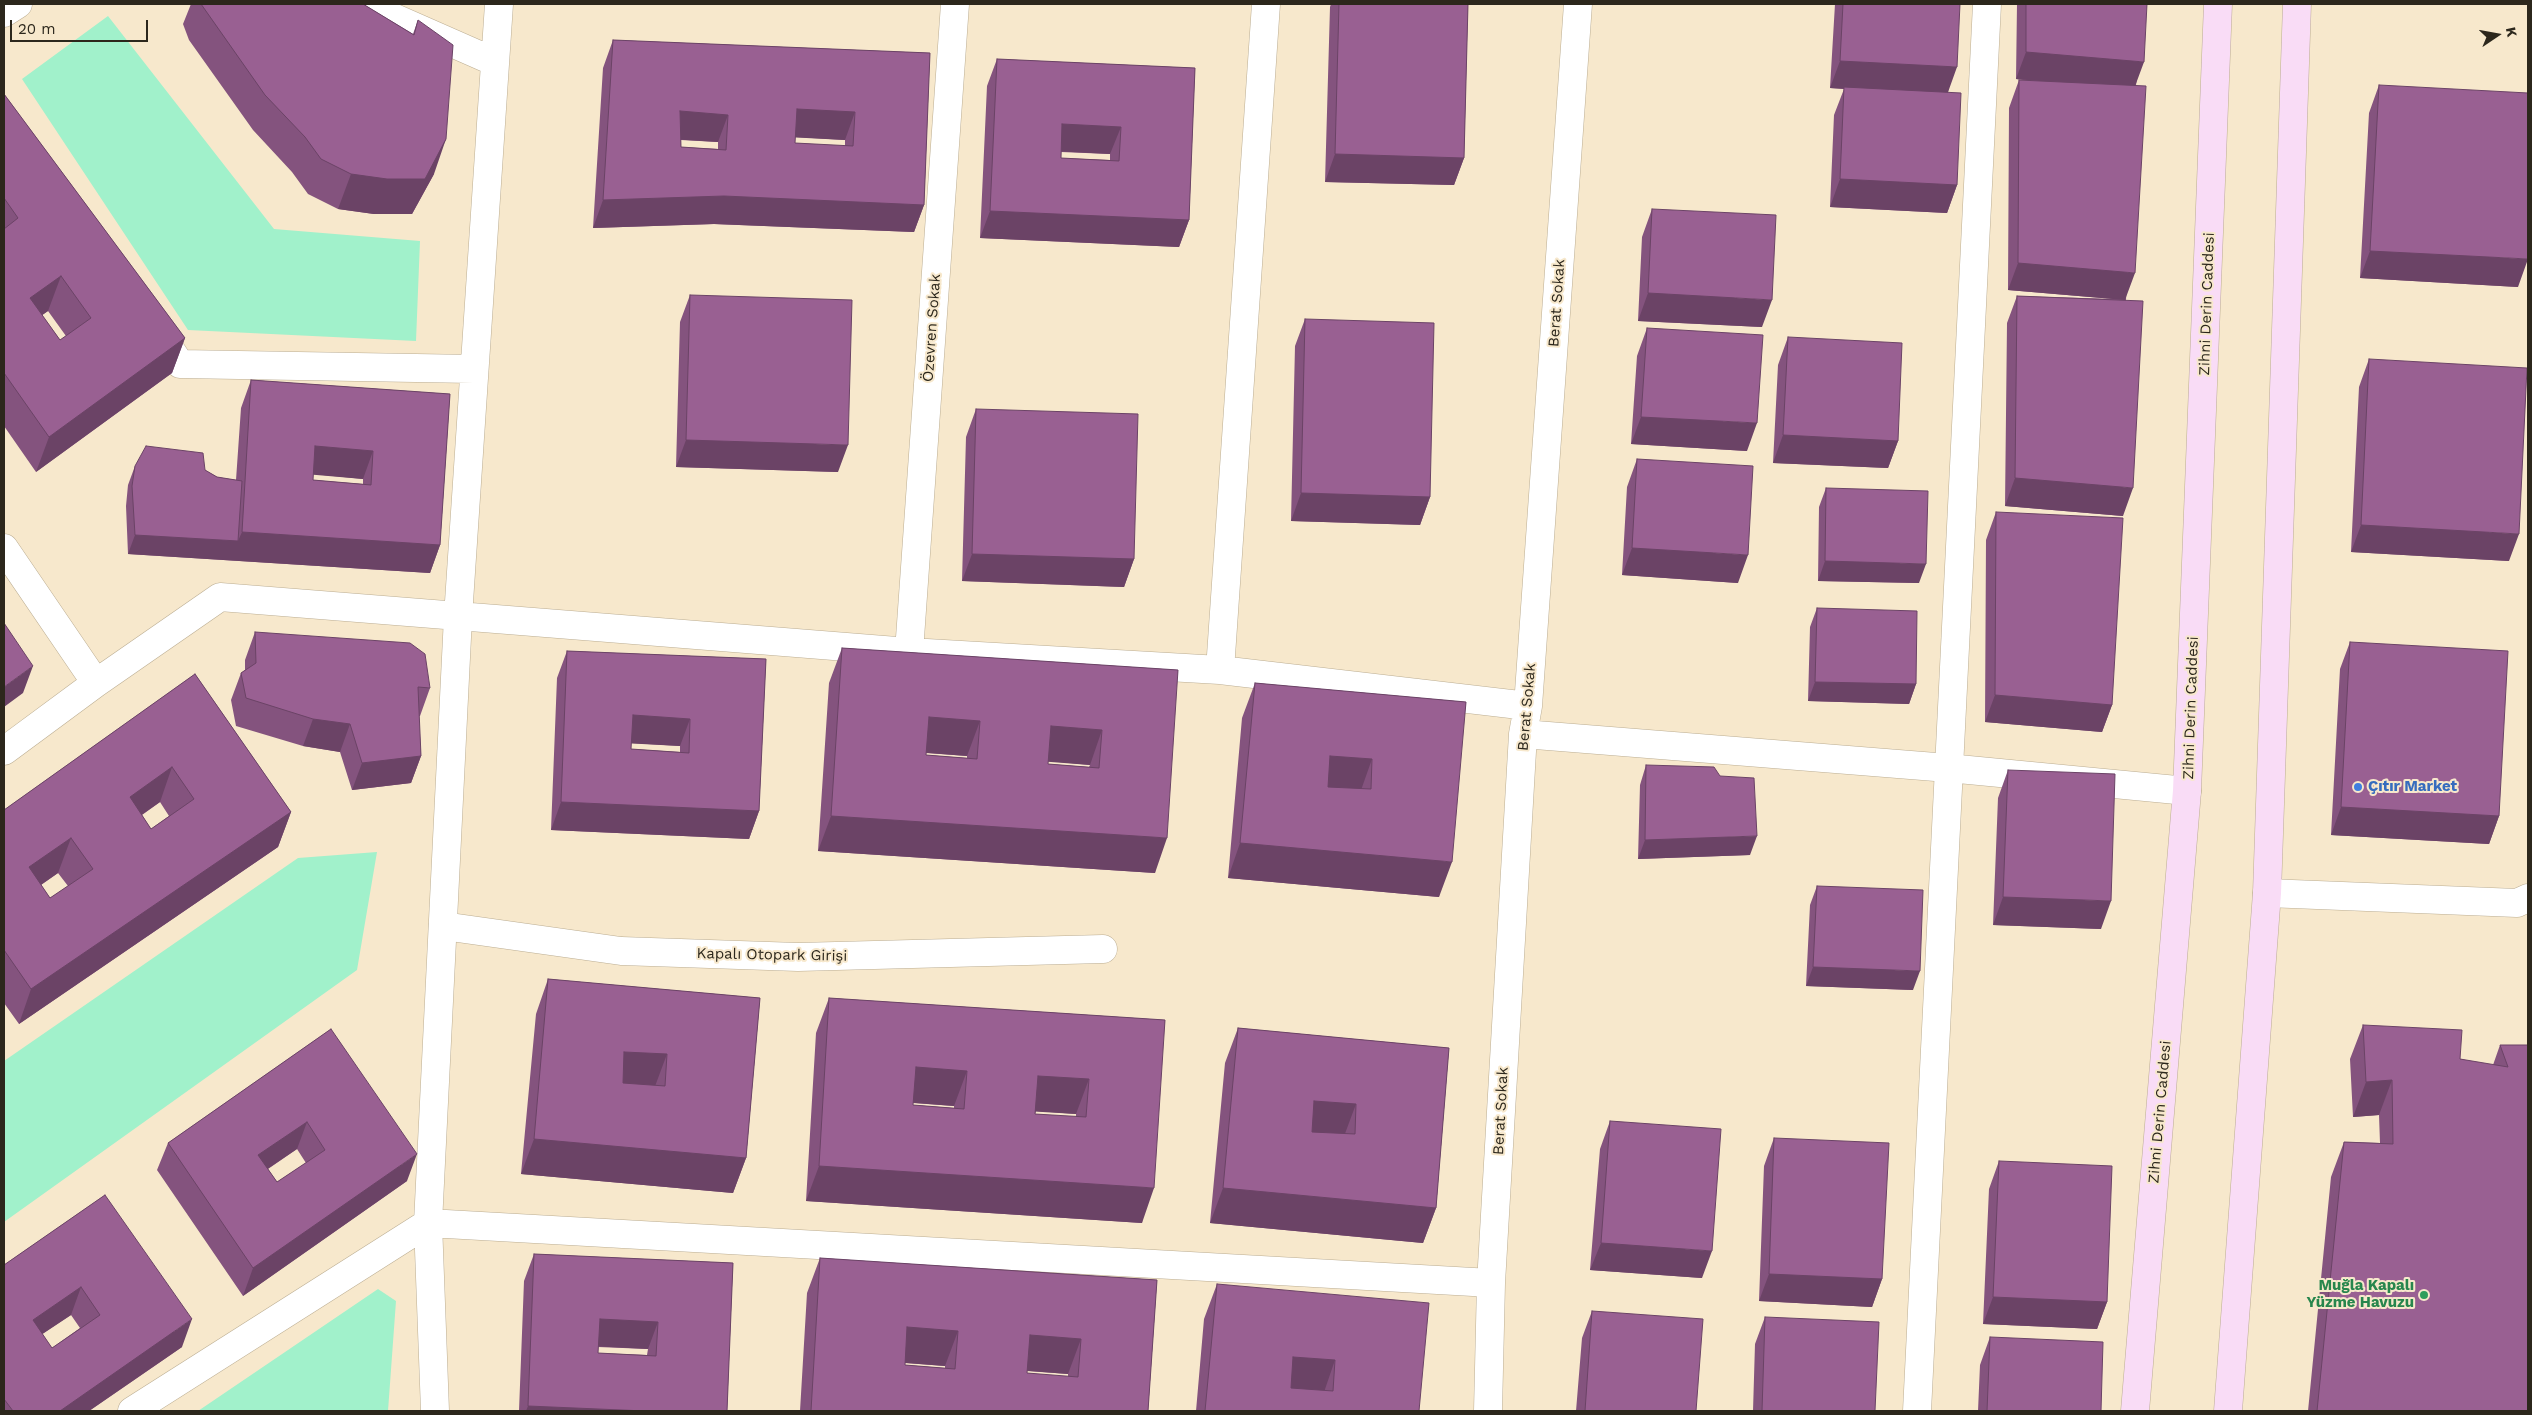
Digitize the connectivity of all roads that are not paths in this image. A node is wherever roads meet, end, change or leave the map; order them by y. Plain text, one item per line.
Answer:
1 (18, 4) edge
2 (363, 4) edge
3 (499, 4) edge
4 (955, 4) edge
5 (1266, 4) edge
6 (1578, 4) edge
7 (1987, 4) edge
8 (2218, 4) edge
9 (2297, 4) edge
10 (4, 13) edge
11 (495, 62) junction
12 (141, 307) edge
13 (474, 369) junction
14 (4, 548) edge
15 (458, 617) junction
16 (910, 652) junction
17 (1220, 670) junction
18 (96, 683) junction
19 (1528, 706) junction
20 (1523, 734) junction
21 (4, 751) edge
22 (1948, 768) junction
23 (2187, 790) junction
24 (2267, 893) junction
25 (2528, 898) edge
26 (443, 926) junction
27 (1103, 949) dead end
28 (428, 1223) junction
29 (1491, 1283) junction
30 (132, 1411) edge
31 (435, 1411) edge
32 (1488, 1411) edge
33 (1917, 1411) edge
34 (2135, 1411) edge
35 (2228, 1411) edge

1 - 10 street
2 - 11 street
3 - 11 street
4 - 16 street, Özevren Sokak
5 - 17 street
6 - 19 street, Berat Sokak
7 - 22 street
8 - 23 main road, Zihni Derin Caddesi
9 - 24 main road
11 - 13 street
12 - 13 street
13 - 15 street
14 - 18 street
15 - 16 street
15 - 18 street
15 - 26 street
16 - 17 street
17 - 19 street
18 - 21 street
19 - 20 street, Berat Sokak
20 - 22 street
20 - 29 street, Berat Sokak
22 - 23 street
22 - 33 street
23 - 34 main road, Zihni Derin Caddesi
24 - 25 street
24 - 35 main road
26 - 27 street, Kapalı Otopark Girişi
26 - 28 street
28 - 29 street
28 - 30 street
28 - 31 street
29 - 32 street, Berat Sokak

